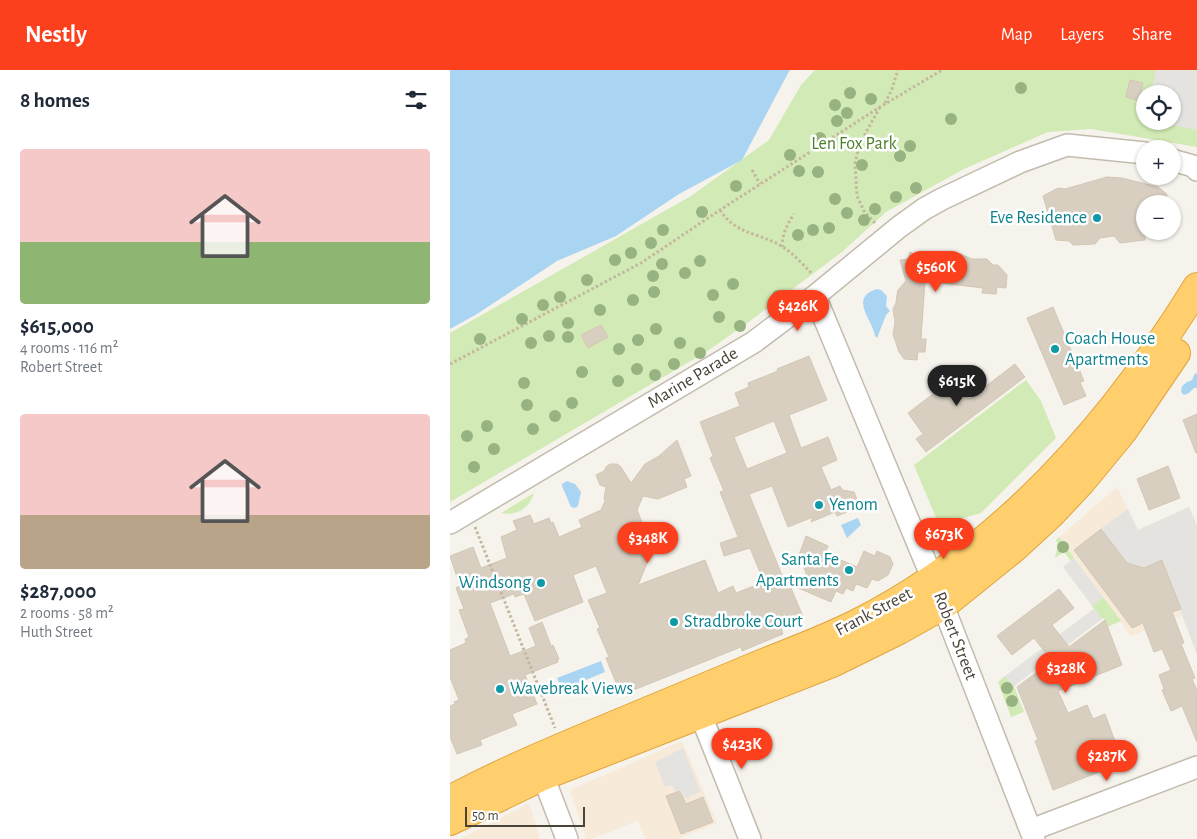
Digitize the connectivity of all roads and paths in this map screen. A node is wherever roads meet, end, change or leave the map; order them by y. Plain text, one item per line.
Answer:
1 (898, 70) edge
2 (942, 70) edge
3 (885, 104) junction
4 (880, 107) junction
5 (1136, 152) edge
6 (1181, 163) edge
7 (1196, 167) edge
8 (752, 170) dead end
9 (760, 184) junction
10 (720, 210) junction
11 (794, 214) dead end
12 (874, 223) dead end
13 (782, 248) junction
14 (812, 274) dead end
15 (1197, 287) edge
16 (815, 296) junction
17 (1197, 322) edge
18 (450, 364) edge
19 (450, 523) edge
20 (474, 524) dead end
21 (933, 580) junction
22 (942, 606) junction
23 (700, 714) junction
24 (562, 747) junction
25 (1197, 767) edge
26 (542, 776) junction
27 (450, 800) edge
28 (450, 821) edge
29 (1033, 834) edge
30 (567, 839) edge
31 (750, 839) edge

1 - 3 path
2 - 3 path
3 - 4 path
4 - 9 path
4 - 12 path
5 - 16 street, Marine Parade
6 - 7 street
8 - 9 path
9 - 10 path
10 - 13 path
10 - 18 path
11 - 13 path
13 - 14 path
15 - 21 highway, Frank Street
16 - 19 street, Marine Parade
16 - 21 street, Robert Street
17 - 22 highway, Frank Street
20 - 24 path
21 - 22 street, Robert Street
21 - 24 highway, Frank Street
22 - 23 highway, Frank Street
22 - 29 street, Robert Street
23 - 26 highway, Frank Street
23 - 31 street
24 - 27 highway, Frank Street
25 - 29 street
26 - 28 highway, Frank Street
26 - 30 street

